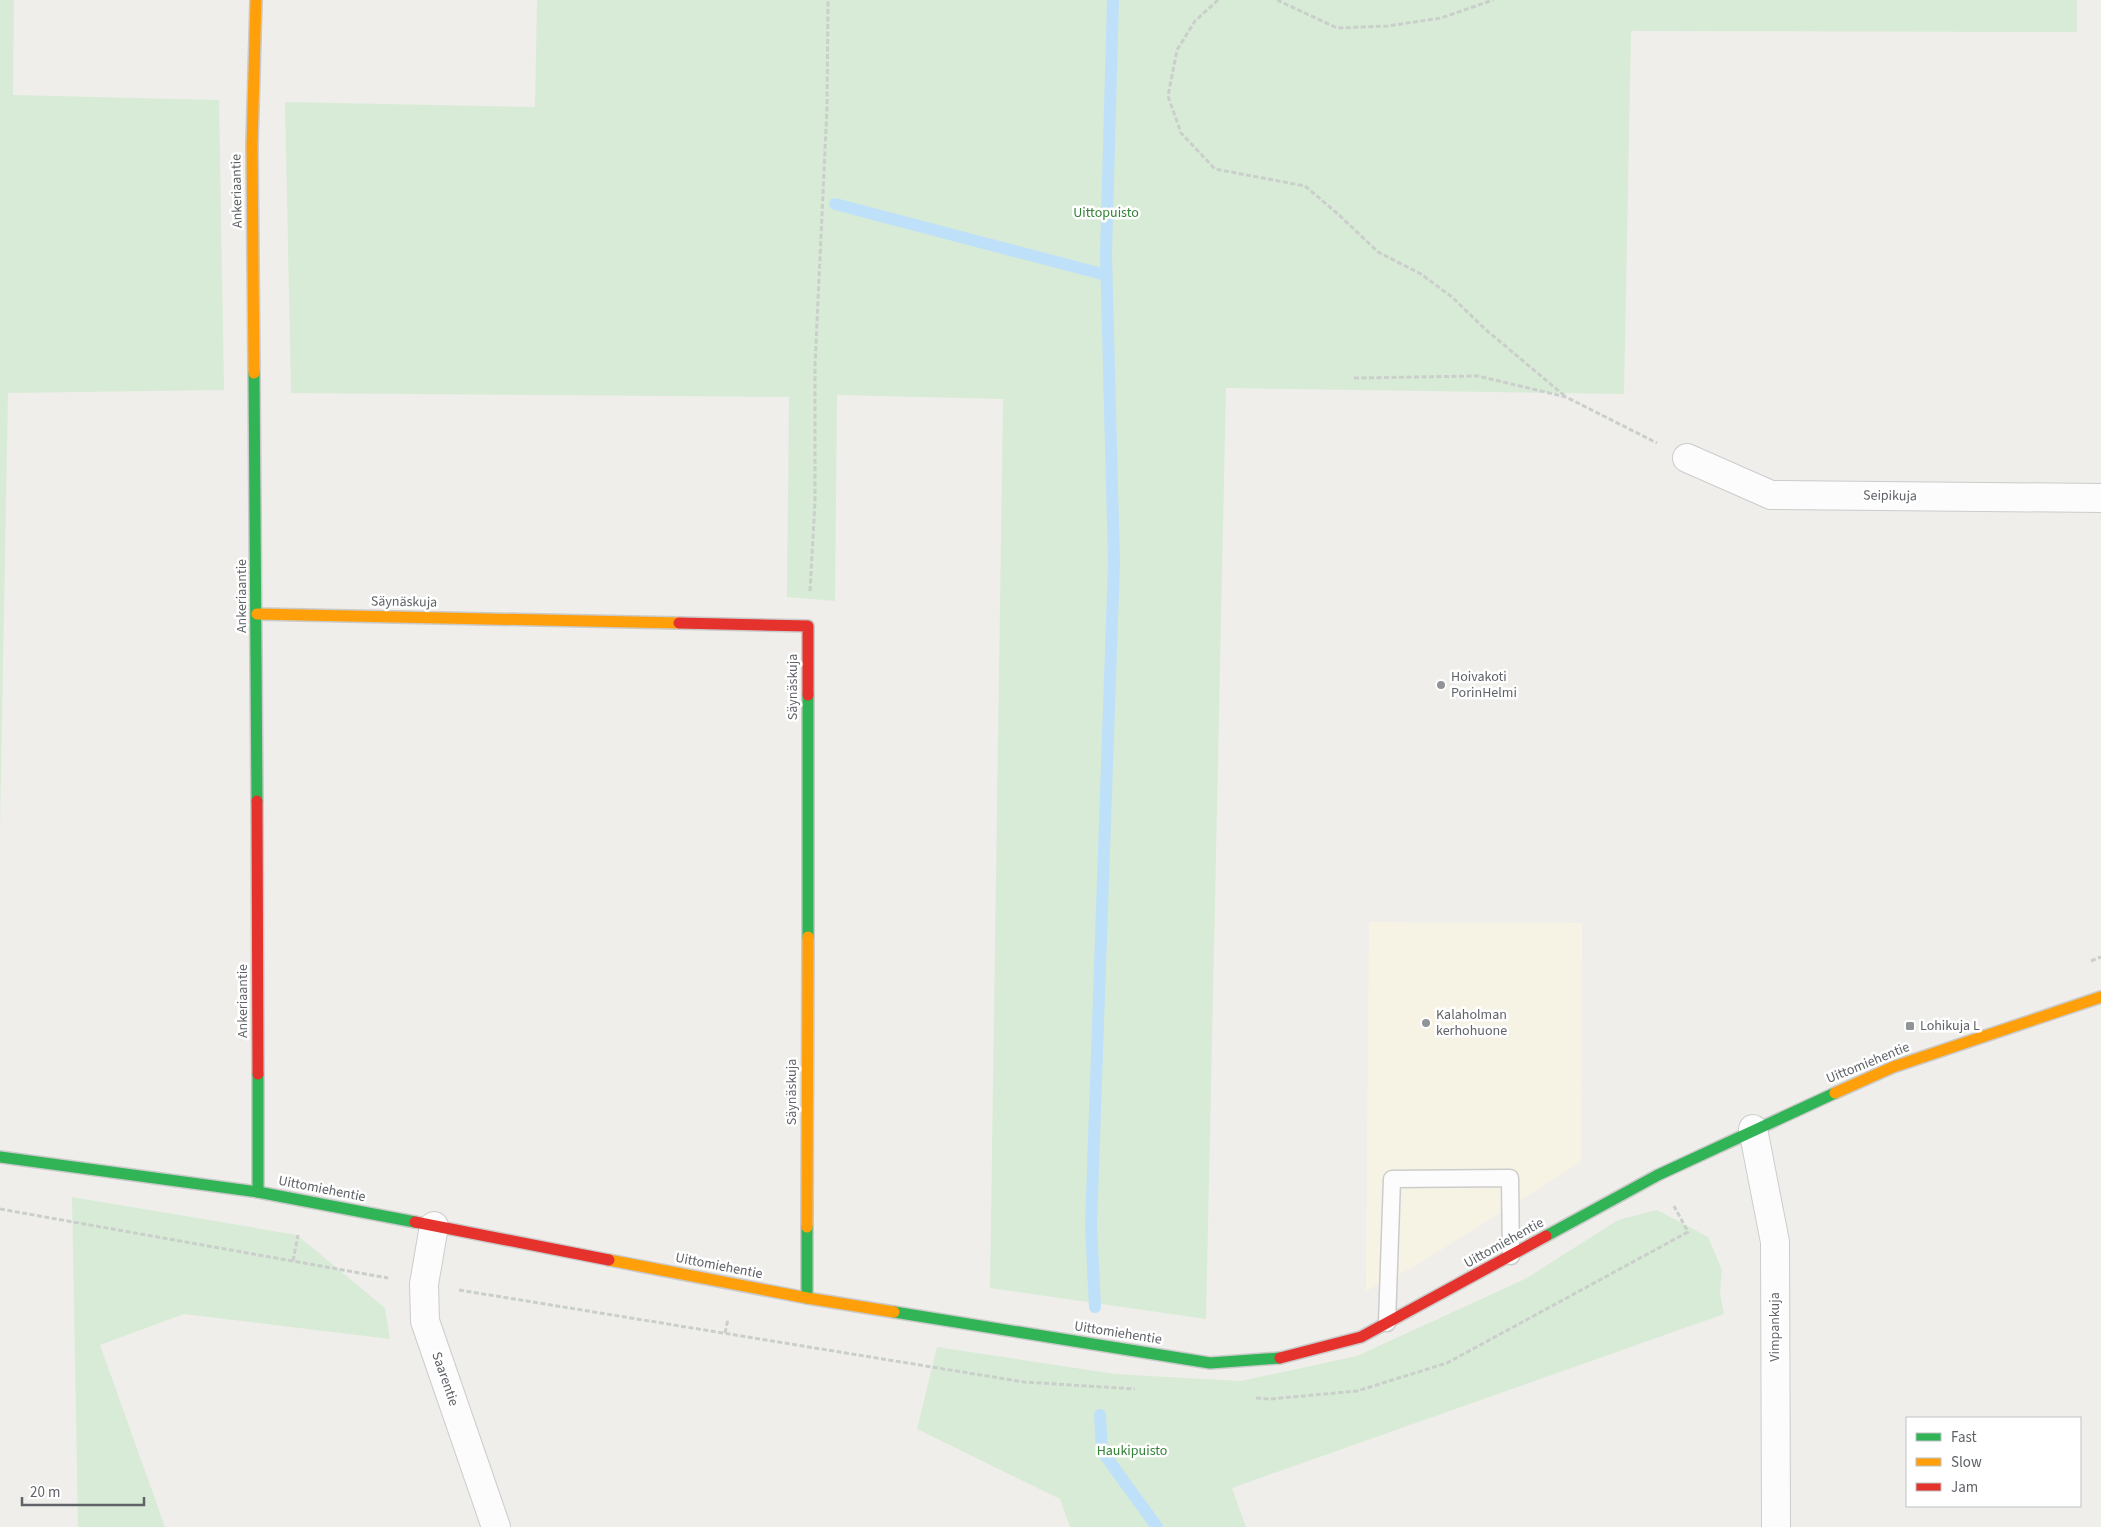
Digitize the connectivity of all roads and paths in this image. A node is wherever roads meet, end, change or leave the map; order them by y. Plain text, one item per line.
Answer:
1 (256, 0) edge
2 (828, 0) edge
3 (1218, 0) edge
4 (1277, 0) edge
5 (1493, 0) edge
6 (1354, 378) dead end
7 (1566, 397) junction
8 (1687, 458) joint
9 (2101, 498) edge
10 (257, 614) junction
11 (808, 626) junction
12 (2101, 957) edge
13 (2083, 964) dead end
14 (2101, 997) edge
15 (1753, 1129) junction
16 (0, 1157) edge
17 (1658, 1175) junction
18 (258, 1192) junction
19 (0, 1209) edge
20 (434, 1226) junction
21 (1511, 1256) junction
22 (424, 1284) junction
23 (807, 1298) junction
24 (1387, 1323) junction
25 (1142, 1390) dead end
26 (1250, 1397) dead end
27 (496, 1527) edge
28 (1776, 1527) edge

1 - 10 street, Ankeriaantie
2 - 11 path
3 - 7 path
4 - 5 path
6 - 7 path
7 - 8 path
8 - 9 street, Seipikuja
10 - 11 street, Säynäskuja
10 - 18 street, Ankeriaantie
11 - 23 street, Säynäskuja
12 - 13 path
14 - 15 street, Uittomiehentie
15 - 17 street, Uittomiehentie
15 - 28 street, Vimpankuja
16 - 18 street, Uittomiehentie
17 - 21 street, Uittomiehentie
17 - 26 path
18 - 20 street, Uittomiehentie
19 - 22 path
20 - 22 street, Saarentie
20 - 23 street, Uittomiehentie
21 - 24 street, Uittomiehentie
21 - 24 lane
22 - 25 path
22 - 27 street, Saarentie
23 - 24 street, Uittomiehentie

